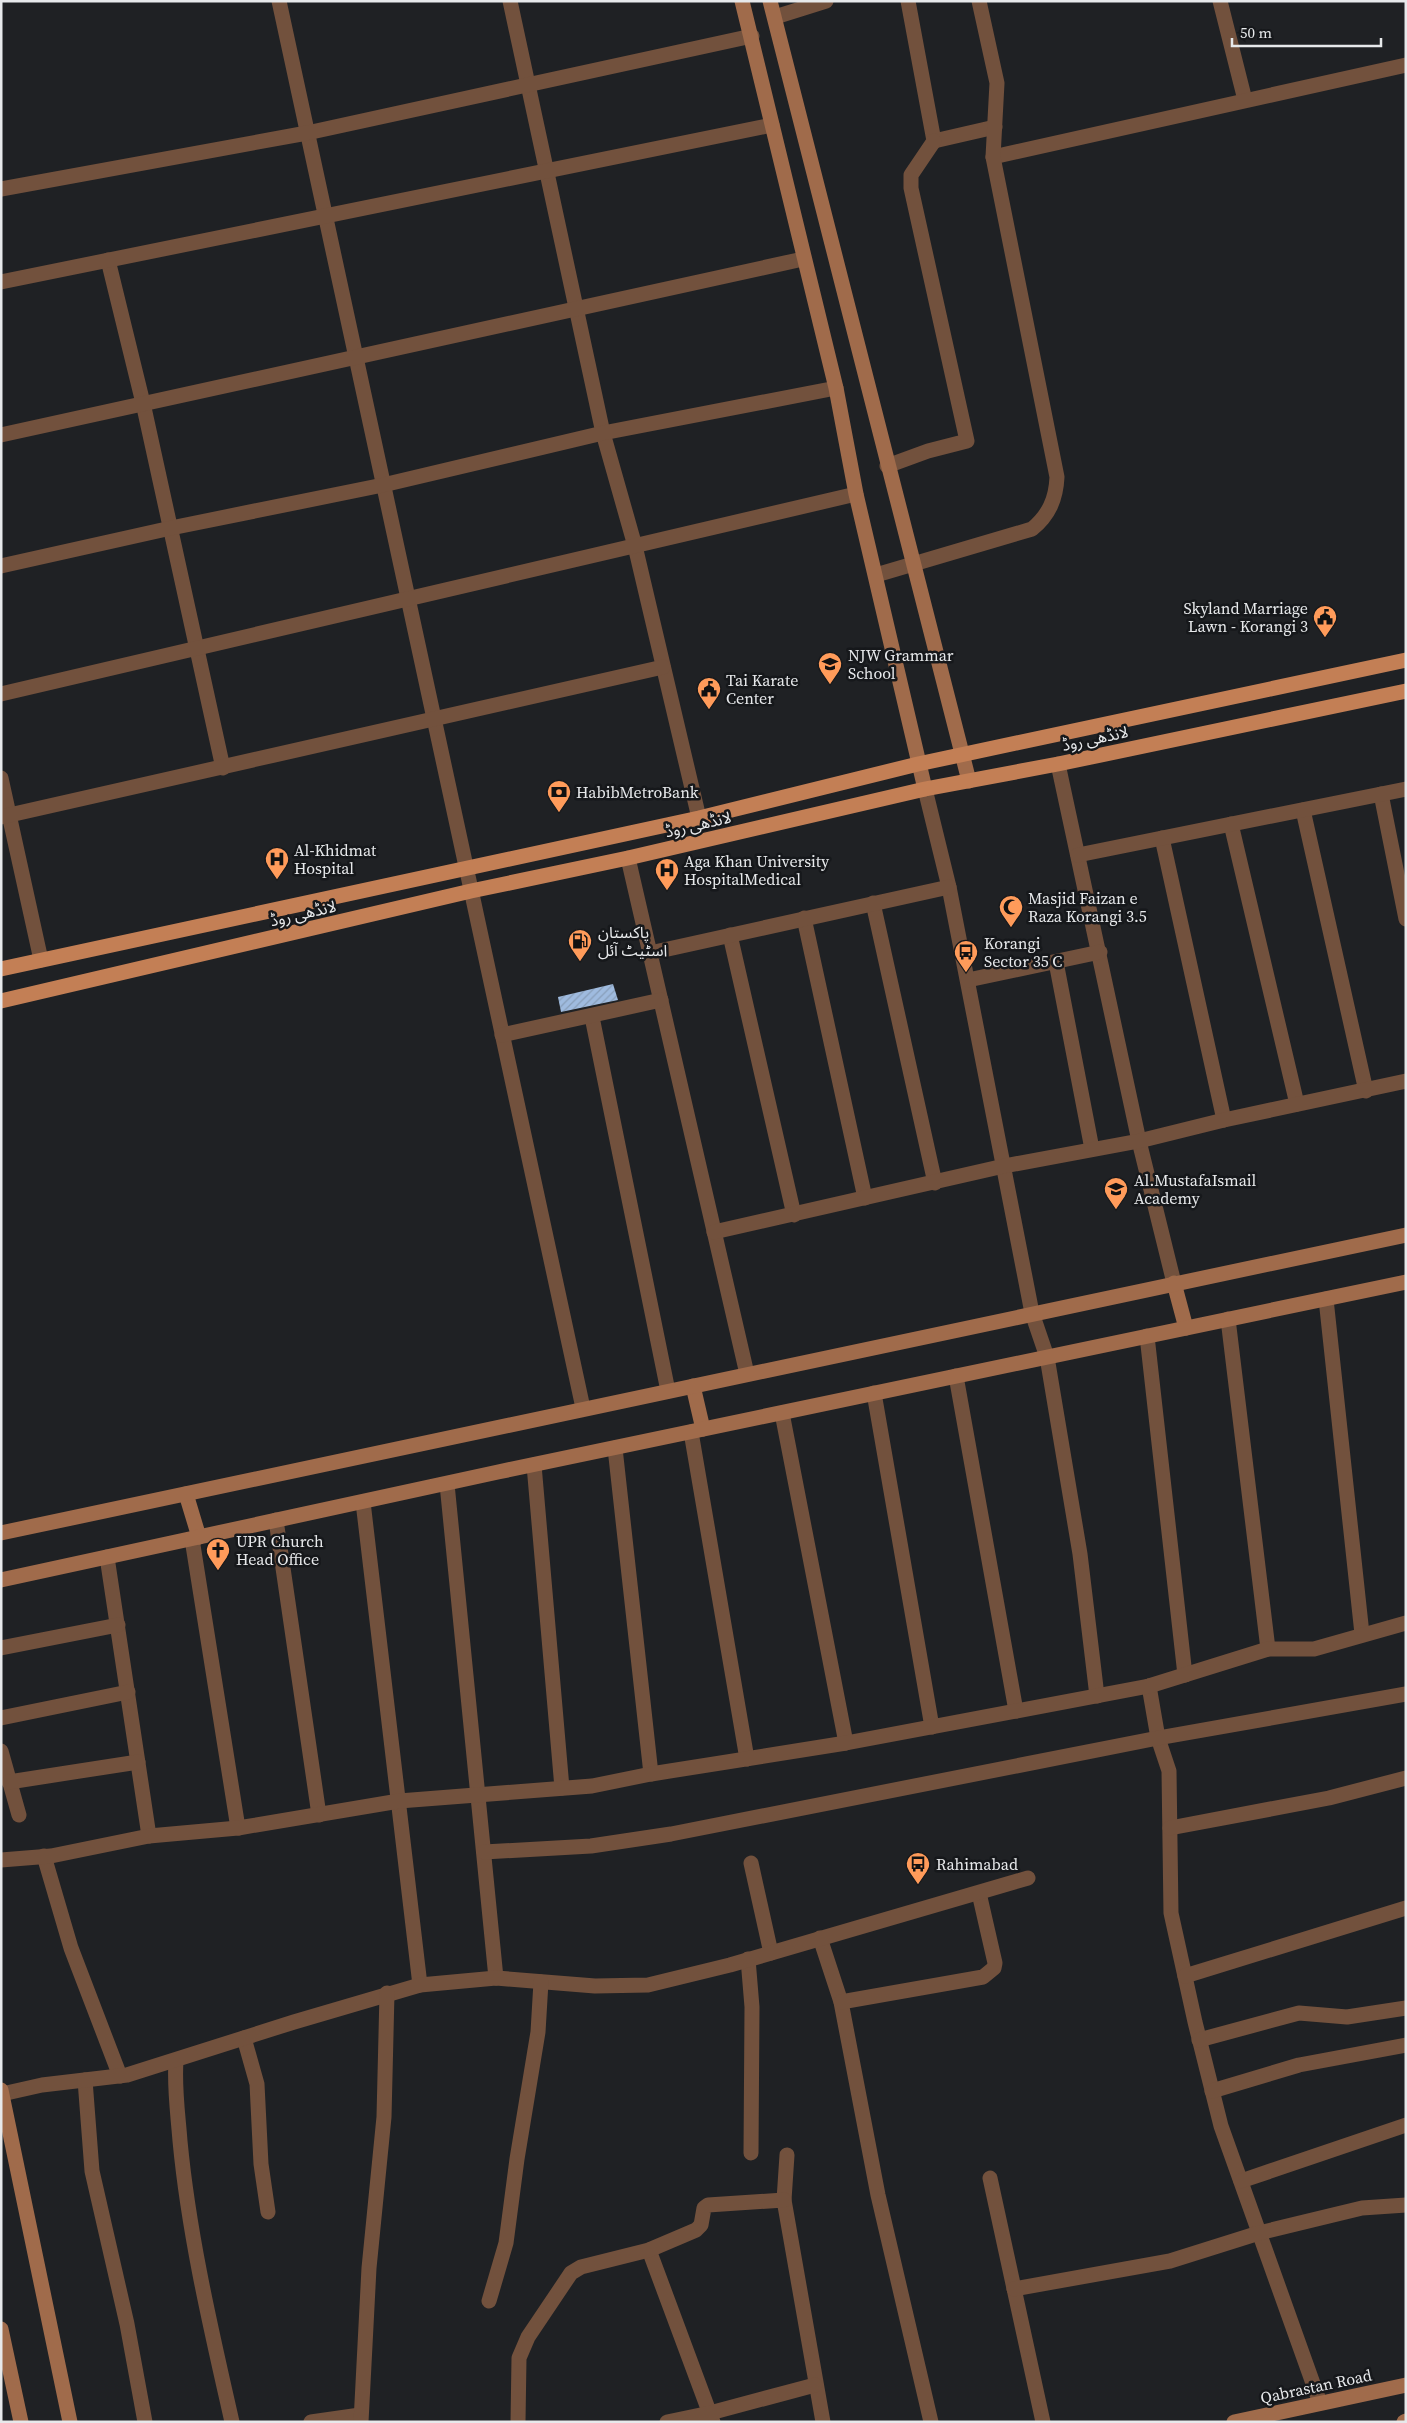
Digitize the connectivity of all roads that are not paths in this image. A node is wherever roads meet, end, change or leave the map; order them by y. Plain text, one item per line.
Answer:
1 (279, 1) edge
2 (510, 1) edge
3 (742, 1) edge
4 (770, 1) edge
5 (826, 1) edge
6 (908, 1) edge
7 (979, 1) edge
8 (1220, 1) edge
9 (775, 17) junction
10 (752, 36) junction
11 (1406, 65) edge
12 (526, 85) junction
13 (1245, 100) junction
14 (772, 125) junction
15 (995, 127) junction
16 (307, 133) junction
17 (934, 141) junction
18 (993, 157) junction
19 (546, 170) junction
20 (1, 189) edge
21 (325, 216) junction
22 (803, 259) junction
23 (108, 260) junction
24 (1, 282) edge
25 (576, 310) junction
26 (356, 357) junction
27 (836, 388) junction
28 (143, 403) junction
29 (603, 433) junction
30 (1, 435) edge
31 (887, 466) junction
32 (383, 486) junction
33 (856, 494) junction
34 (171, 528) junction
35 (635, 546) junction
36 (914, 564) junction
37 (1, 566) edge
38 (876, 575) junction
39 (408, 599) junction
40 (198, 650) junction
41 (1406, 660) edge
42 (663, 667) junction
43 (1406, 691) edge
44 (1, 694) edge
45 (434, 718) junction
46 (964, 755) junction
47 (918, 764) junction
48 (1058, 764) junction
49 (223, 768) junction
50 (1, 778) edge
51 (969, 781) junction
52 (924, 789) junction
53 (1406, 789) edge
54 (1381, 794) junction
55 (1303, 810) junction
56 (5, 816) edge
57 (699, 818) junction
58 (1231, 824) junction
59 (1162, 838) junction
60 (1078, 855) junction
61 (628, 858) junction
62 (466, 868) junction
63 (949, 886) junction
64 (471, 892) junction
65 (873, 903) junction
66 (804, 918) junction
67 (1406, 919) edge
68 (730, 935) junction
69 (1100, 952) junction
70 (650, 953) junction
71 (41, 960) junction
72 (1056, 962) junction
73 (1, 969) edge
74 (968, 980) junction
75 (661, 1000) junction
76 (1, 1001) edge
77 (592, 1017) junction
78 (502, 1035) junction
79 (1406, 1082) edge
80 (1366, 1091) junction
81 (1297, 1104) junction
82 (1224, 1120) junction
83 (1140, 1141) junction
84 (1092, 1149) junction
85 (1004, 1166) junction
86 (935, 1183) junction
87 (865, 1198) junction
88 (794, 1214) junction
89 (714, 1232) junction
90 (1406, 1235) edge
91 (1406, 1282) edge
92 (1174, 1283) junction
93 (1326, 1298) junction
94 (1032, 1313) junction
95 (1228, 1319) junction
96 (1186, 1328) junction
97 (1147, 1336) junction
98 (1047, 1357) junction
99 (747, 1374) junction
100 (956, 1376) junction
101 (693, 1386) junction
102 (668, 1391) junction
103 (874, 1393) junction
104 (583, 1408) junction
105 (782, 1413) junction
106 (697, 1431) junction
107 (615, 1448) junction
108 (534, 1465) junction
109 (447, 1484) junction
110 (186, 1494) junction
111 (363, 1502) junction
112 (276, 1520) junction
113 (1, 1533) edge
114 (195, 1538) junction
115 (107, 1557) junction
116 (1, 1580) edge
117 (1406, 1623) edge
118 (118, 1625) junction
119 (1362, 1634) junction
120 (1, 1648) edge
121 (1268, 1649) junction
122 (1185, 1675) junction
123 (1149, 1686) junction
124 (128, 1692) junction
125 (1406, 1694) edge
126 (1097, 1696) junction
127 (1016, 1711) junction
128 (1, 1718) edge
129 (932, 1727) junction
130 (1158, 1738) junction
131 (846, 1744) junction
132 (1, 1751) edge
133 (747, 1759) junction
134 (138, 1762) junction
135 (651, 1774) junction
136 (1406, 1778) edge
137 (9, 1782) junction
138 (562, 1788) junction
139 (478, 1794) junction
140 (399, 1801) junction
141 (19, 1815) dead end
142 (319, 1815) junction
143 (238, 1828) junction
144 (1170, 1828) junction
145 (149, 1836) junction
146 (484, 1852) junction
147 (44, 1856) junction
148 (1, 1860) edge
149 (752, 1863) dead end
150 (1028, 1878) dead end
151 (979, 1893) junction
152 (1406, 1908) edge
153 (820, 1938) junction
154 (771, 1953) junction
155 (748, 1960) junction
156 (1185, 1976) junction
157 (496, 1978) junction
158 (541, 1982) junction
159 (420, 1985) junction
160 (388, 1993) junction
161 (841, 2002) junction
162 (1406, 2008) edge
163 (244, 2038) junction
164 (1199, 2040) junction
165 (1406, 2045) edge
166 (176, 2061) junction
167 (120, 2076) junction
168 (84, 2080) junction
169 (1212, 2090) junction
170 (2, 2092) edge
171 (1406, 2125) edge
172 (751, 2154) dead end
173 (787, 2155) dead end
174 (990, 2178) dead end
175 (1241, 2181) junction
176 (784, 2200) junction
177 (1406, 2205) edge
178 (268, 2212) dead end
179 (1259, 2234) junction
180 (649, 2250) junction
181 (1014, 2290) junction
182 (489, 2301) dead end
183 (1, 2329) edge
184 (816, 2385) junction
185 (1406, 2386) edge
186 (1320, 2403) junction
187 (712, 2417) edge
188 (361, 2418) edge
189 (21, 2422) edge
190 (70, 2422) edge
191 (145, 2422) edge
192 (232, 2422) edge
193 (311, 2422) edge
194 (518, 2422) edge
195 (667, 2422) edge
196 (823, 2422) edge
197 (931, 2422) edge
198 (1043, 2422) edge
199 (1234, 2422) edge

1 - 16 street
2 - 12 street
3 - 10 street
4 - 9 street
5 - 9 street
6 - 17 street
7 - 15 street
8 - 13 street
9 - 31 street
10 - 12 street
10 - 14 street
11 - 13 street
12 - 16 street
12 - 19 street
13 - 18 street
14 - 19 street
14 - 22 street
15 - 17 street
15 - 18 street
16 - 20 street
16 - 21 street
17 - 31 street
18 - 36 street
19 - 21 street
19 - 25 street
21 - 23 street
21 - 26 street
22 - 25 street
22 - 27 street
23 - 24 street
23 - 28 street
25 - 26 street
25 - 29 street
26 - 28 street
26 - 32 street
27 - 29 street
27 - 33 street
28 - 30 street
28 - 34 street
29 - 32 street
29 - 35 street
31 - 36 street
32 - 34 street
32 - 39 street
33 - 35 street
33 - 38 street
34 - 37 street
34 - 40 street
35 - 39 street
35 - 42 street
36 - 38 street
36 - 46 street
38 - 47 street
39 - 40 street
39 - 45 street
40 - 44 street
40 - 49 street
41 - 46 main road, لانڈھی روڈ
42 - 45 street
42 - 57 street
43 - 48 main road, لانڈھی روڈ
45 - 49 street
45 - 62 street
46 - 47 main road, لانڈھی روڈ
46 - 51 street
47 - 52 street
47 - 57 main road, لانڈھی روڈ
48 - 51 main road, لانڈھی روڈ
48 - 60 street
49 - 56 street
50 - 56 street
51 - 52 main road, لانڈھی روڈ
52 - 61 main road, لانڈھی روڈ
52 - 63 street
53 - 54 street
54 - 55 street
54 - 67 street
55 - 58 street
55 - 80 street
56 - 71 street
57 - 62 main road, لانڈھی روڈ
58 - 59 street
58 - 81 street
59 - 60 street
59 - 82 street
60 - 69 street
61 - 64 main road, لانڈھی روڈ
61 - 70 street
62 - 64 street
62 - 71 main road, لانڈھی روڈ
63 - 65 street
63 - 74 street
64 - 76 main road, لانڈھی روڈ
64 - 78 street
65 - 66 street
65 - 86 street
66 - 68 street
66 - 87 street
68 - 70 street
68 - 88 street
69 - 72 street
69 - 83 street
70 - 75 street
71 - 73 main road, لانڈھی روڈ
72 - 74 street
72 - 84 street
74 - 85 street
75 - 77 street
75 - 89 street
77 - 78 street
77 - 102 street
78 - 104 street
79 - 80 street
80 - 81 street
81 - 82 street
82 - 83 street
83 - 84 street
83 - 92 street
84 - 85 street
85 - 86 street
85 - 94 street
86 - 87 street
87 - 88 street
88 - 89 street
89 - 99 street
90 - 92 street
91 - 93 street
92 - 94 street
92 - 96 street
93 - 95 street
93 - 119 street
94 - 98 street
94 - 99 street
95 - 96 street
95 - 121 street
96 - 97 street
97 - 98 street
97 - 122 street
98 - 100 street
98 - 126 street
99 - 101 street
100 - 103 street
100 - 127 street
101 - 102 street
101 - 106 street
102 - 104 street
103 - 105 street
103 - 129 street
104 - 110 street
105 - 106 street
105 - 131 street
106 - 107 street
106 - 133 street
107 - 108 street
107 - 135 street
108 - 109 street
108 - 138 street
109 - 111 street
109 - 139 street
110 - 113 street
110 - 114 street
111 - 112 street
111 - 140 street
112 - 114 street
112 - 142 street
114 - 115 street
114 - 143 street
115 - 116 street
115 - 118 street
117 - 119 street
118 - 120 street
118 - 124 street
119 - 121 street
121 - 122 street
122 - 123 street
123 - 126 street
123 - 130 street
124 - 128 street
124 - 134 street
125 - 130 street
126 - 127 street
127 - 129 street
129 - 131 street
130 - 144 street
130 - 146 street
131 - 133 street
132 - 137 street
133 - 135 street
134 - 137 street
134 - 145 street
135 - 138 street
136 - 144 street
137 - 141 street
138 - 139 street
139 - 140 street
139 - 146 street
140 - 142 street
140 - 159 street
142 - 143 street
143 - 145 street
144 - 156 street
145 - 147 street
146 - 157 street
147 - 148 street
147 - 167 street
149 - 154 street
150 - 151 street
151 - 153 street
151 - 161 street
152 - 156 street
153 - 154 street
153 - 161 street
154 - 155 street
155 - 158 street
155 - 172 street
156 - 164 street
157 - 158 street
157 - 159 street
158 - 182 street
159 - 160 street
160 - 163 street
160 - 188 street
161 - 197 street
162 - 164 street
163 - 166 street
163 - 178 street
164 - 169 street
165 - 169 street
166 - 167 street
166 - 192 street
167 - 168 street
168 - 170 street
168 - 191 street
169 - 175 street
170 - 190 street
171 - 175 street
173 - 176 street
174 - 181 street
175 - 179 street
176 - 180 street
176 - 184 street
177 - 179 street
179 - 181 street
179 - 186 street
180 - 187 street
180 - 194 street
181 - 198 street
183 - 189 street
184 - 187 street
184 - 196 street
185 - 186 street, Qabrastan Road
186 - 199 street, Qabrastan Road
187 - 195 street
188 - 193 street

